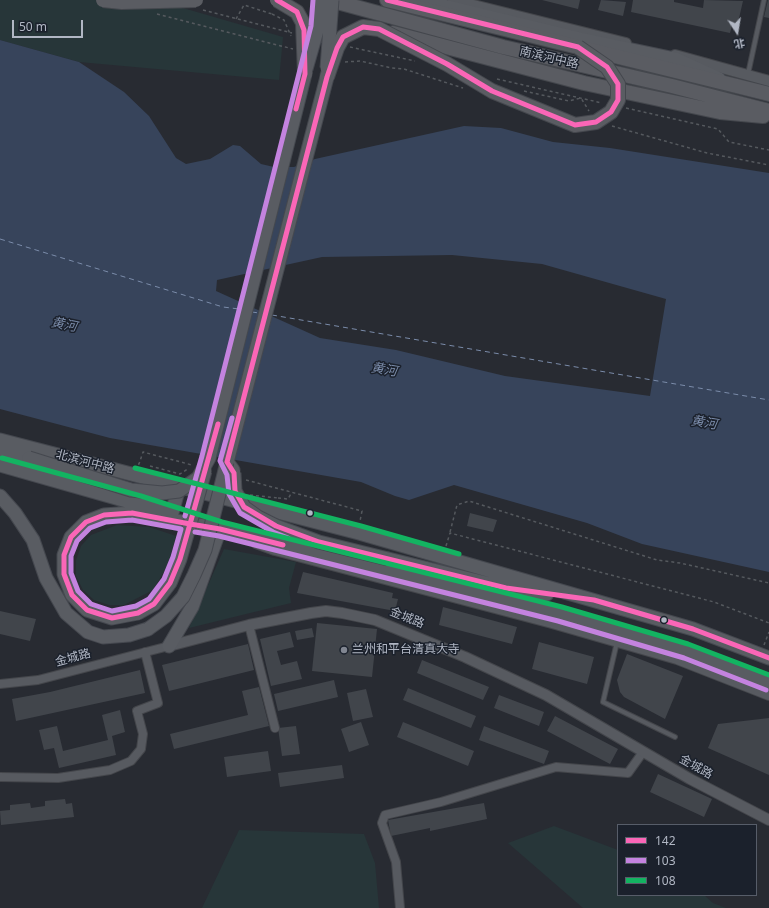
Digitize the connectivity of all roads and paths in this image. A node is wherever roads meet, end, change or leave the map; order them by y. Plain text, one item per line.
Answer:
1 (103, 0) edge
2 (196, 0) edge
3 (277, 0) edge
4 (320, 0) edge
5 (331, 0) edge
6 (387, 0) edge
7 (419, 0) edge
8 (453, 0) edge
9 (764, 0) edge
10 (236, 19) dead end
11 (379, 29) junction
12 (579, 43) junction
13 (304, 50) junction
14 (305, 74) junction
15 (748, 76) junction
16 (327, 77) junction
17 (769, 81) edge
18 (769, 94) edge
19 (581, 98) dead end
20 (769, 110) edge
21 (592, 112) dead end
22 (769, 116) edge
23 (606, 124) dead end
24 (769, 165) edge
25 (0, 440) edge
26 (0, 450) edge
27 (209, 458) junction
28 (132, 462) dead end
29 (227, 462) junction
30 (0, 465) edge
31 (150, 466) dead end
32 (195, 466) dead end
33 (240, 478) dead end
34 (179, 486) junction
35 (292, 492) junction
36 (246, 494) dead end
37 (0, 496) edge
38 (172, 513) junction
39 (366, 523) dead end
40 (220, 530) junction
41 (450, 533) junction
42 (445, 547) dead end
43 (769, 583) edge
44 (594, 600) junction
45 (769, 623) edge
46 (249, 625) junction
47 (617, 642) junction
48 (169, 646) junction
49 (145, 652) junction
50 (769, 658) edge
51 (769, 683) edge
52 (0, 684) edge
53 (769, 695) edge
54 (275, 728) dead end
55 (675, 737) dead end
56 (643, 752) junction
57 (0, 778) edge
58 (769, 820) edge
59 (400, 908) edge

1 - 2 highway, bridge
3 - 13 highway, bridge
4 - 14 main road, bridge
5 - 16 main road, bridge
5 - 20 highway, 南滨河中路
6 - 12 highway, 南滨河中路
7 - 12 main road
8 - 15 street
9 - 15 lane
10 - 13 path, bridge
11 - 12 highway, bridge
11 - 16 highway, bridge
11 - 22 highway, bridge
12 - 18 highway, 南滨河中路
13 - 14 highway, bridge
14 - 27 main road
15 - 17 street
16 - 29 main road
19 - 21 path
23 - 24 path
25 - 34 main road, 北滨河中路
26 - 27 main road, bridge
27 - 31 path, bridge
27 - 40 main road, bridge
28 - 32 path
29 - 37 main road, bridge
29 - 44 main road, bridge
30 - 38 main road
33 - 35 path
34 - 38 main road
34 - 44 main road, 北滨河中路
35 - 36 path, bridge
35 - 39 path
38 - 40 main road
40 - 47 street
40 - 48 main road
40 - 51 main road
41 - 42 path
41 - 43 path
41 - 45 path
44 - 50 main road, 北滨河中路
46 - 48 street, 金城路
46 - 54 street
46 - 56 street, 金城路
47 - 53 street
47 - 55 lane
48 - 49 street, 金城路
49 - 52 street, 金城路
49 - 57 street
56 - 58 street, 金城路
56 - 59 street

